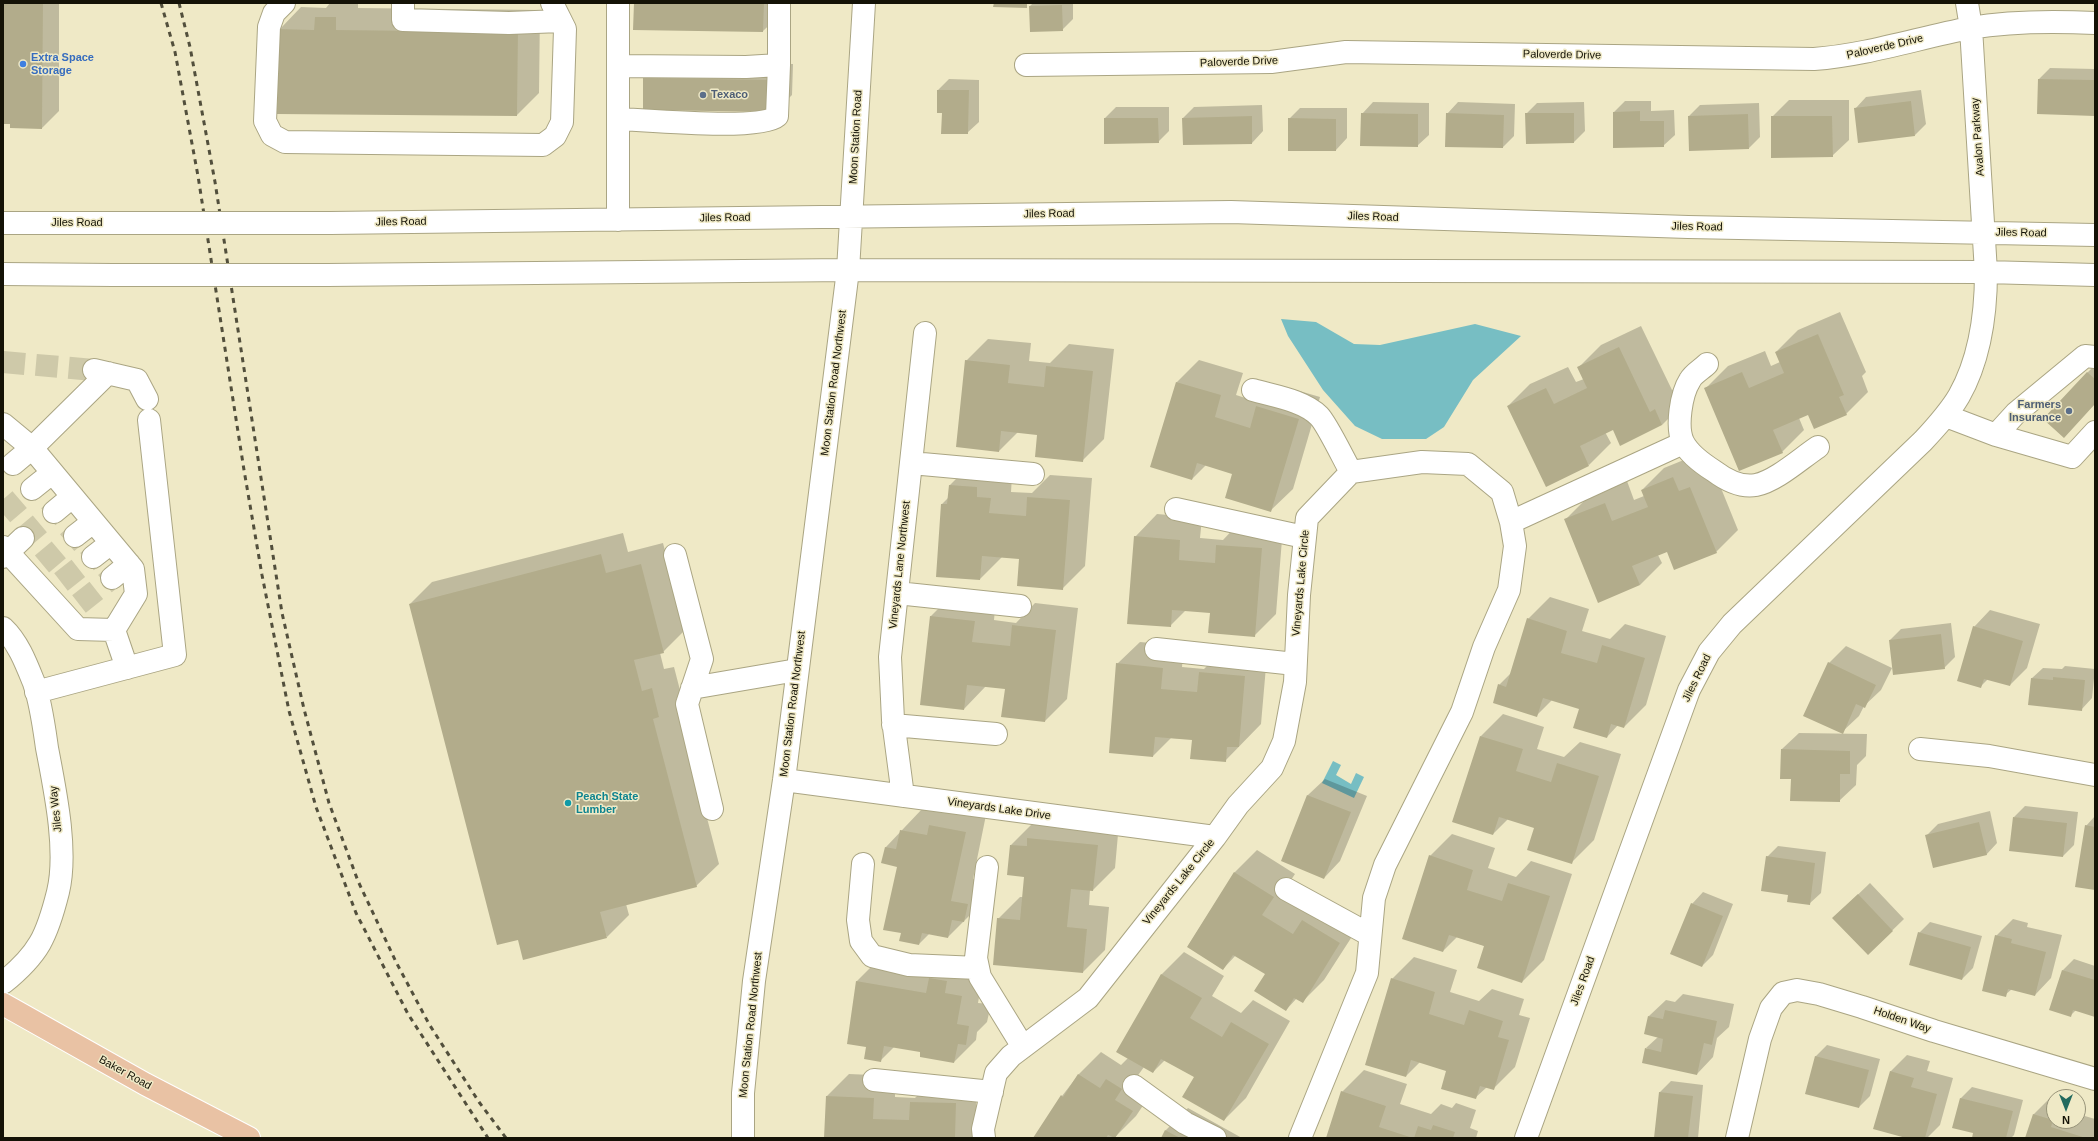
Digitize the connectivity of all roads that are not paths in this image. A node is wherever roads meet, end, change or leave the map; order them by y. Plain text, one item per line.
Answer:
1 (284, 3) edge
2 (403, 3) edge
3 (618, 3) edge
4 (779, 3) edge
5 (864, 3) edge
6 (1967, 3) edge
7 (557, 12) edge
8 (2095, 23) edge
9 (1972, 28) junction
10 (779, 65) junction
11 (1026, 65) dead end
12 (618, 66) junction
13 (618, 119) junction
14 (852, 217) junction
15 (618, 220) junction
16 (3, 223) edge
17 (1984, 232) junction
18 (2095, 235) edge
19 (848, 270) junction
20 (1986, 272) junction
21 (3, 274) edge
22 (2095, 275) edge
23 (925, 333) dead end
24 (2090, 357) edge
25 (1708, 364) dead end
26 (1253, 390) dead end
27 (1946, 416) junction
28 (5, 428) edge
29 (2095, 432) edge
30 (1996, 435) junction
31 (1683, 443) junction
32 (1818, 447) dead end
33 (32, 448) junction
34 (911, 462) junction
35 (13, 464) dead end
36 (1351, 472) junction
37 (52, 473) junction
38 (1033, 474) dead end
39 (32, 489) tunnel mouth
40 (72, 497) junction
41 (1176, 509) dead end
42 (54, 512) tunnel mouth
43 (93, 522) junction
44 (1511, 522) junction
45 (75, 536) tunnel mouth
46 (1304, 537) junction
47 (111, 543) junction
48 (9, 548) edge
49 (675, 555) dead end
50 (93, 557) tunnel mouth
51 (129, 564) junction
52 (112, 578) tunnel mouth
53 (897, 593) junction
54 (1020, 606) dead end
55 (3, 628) edge
56 (114, 630) junction
57 (1156, 649) dead end
58 (1295, 664) junction
59 (127, 668) junction
60 (798, 670) junction
61 (692, 688) junction
62 (36, 692) junction
63 (893, 725) junction
64 (996, 734) dead end
65 (1920, 749) dead end
66 (2095, 774) edge
67 (784, 780) junction
68 (904, 796) junction
69 (712, 809) dead end
70 (1215, 837) junction
71 (863, 864) dead end
72 (987, 867) dead end
73 (1286, 889) dead end
74 (1370, 935) junction
75 (978, 968) junction
76 (3, 983) edge
77 (3, 1004) edge
78 (1023, 1047) junction
79 (2095, 1079) edge
80 (874, 1080) dead end
81 (1134, 1086) dead end
82 (992, 1092) junction
83 (249, 1138) edge
84 (743, 1138) edge
85 (984, 1138) edge
86 (1216, 1138) edge
87 (1300, 1138) edge
88 (1526, 1138) edge
89 (1737, 1138) edge

1 - 7 street
2 - 7 street
3 - 12 street
4 - 10 street
5 - 14 street, Moon Station Road
6 - 9 street, Avalon Parkway
8 - 9 street, Paloverde Drive
9 - 11 street, Paloverde Drive
9 - 17 street, Avalon Parkway
10 - 12 street
10 - 13 street
12 - 13 street
13 - 15 street
14 - 15 street, Jiles Road
14 - 17 street, Jiles Road
14 - 19 street, Moon Station Road
15 - 16 street, Jiles Road, bridge
17 - 18 street, Jiles Road
17 - 20 street, Avalon Parkway
19 - 20 street
19 - 21 street, bridge
19 - 60 street, Moon Station Road Northwest
20 - 22 street
20 - 27 street, Jiles Road
23 - 34 street, Vineyards Lane Northwest
24 - 30 street
25 - 31 street
26 - 36 street
27 - 30 street
27 - 88 street, Jiles Road
28 - 33 street
29 - 30 street
31 - 32 street
31 - 44 street
33 - 35 street
33 - 37 street
33 - 59 street
34 - 38 street
34 - 53 street, Vineyards Lane Northwest
36 - 44 street
36 - 46 street, Vineyards Lake Circle
37 - 39 street
37 - 40 street
40 - 42 street
40 - 43 street
41 - 46 street
43 - 45 street
43 - 47 street
44 - 74 street
46 - 58 street, Vineyards Lake Circle
47 - 50 street
47 - 51 street
48 - 56 street
49 - 61 street
51 - 52 street
51 - 56 street
53 - 54 street
53 - 63 street, Vineyards Lane Northwest
55 - 62 street, Jiles Way
56 - 59 street
57 - 58 street
58 - 70 street, Vineyards Lake Circle
59 - 62 street
60 - 61 street
60 - 67 street, Moon Station Road Northwest
61 - 69 street
62 - 76 street, Jiles Way
63 - 64 street
63 - 68 street, Vineyards Lane Northwest
65 - 66 street
67 - 68 street, Vineyards Lake Drive
67 - 84 street, Moon Station Road Northwest
68 - 70 street, Vineyards Lake Drive
70 - 78 street, Vineyards Lake Circle
71 - 75 street
72 - 75 street
73 - 74 street
74 - 87 street
75 - 78 street
77 - 83 main road, Baker Road
78 - 82 street, Vineyards Lake Circle
79 - 89 street, Holden Way
80 - 82 street
81 - 86 street
82 - 85 street, Vineyards Lake Circle

